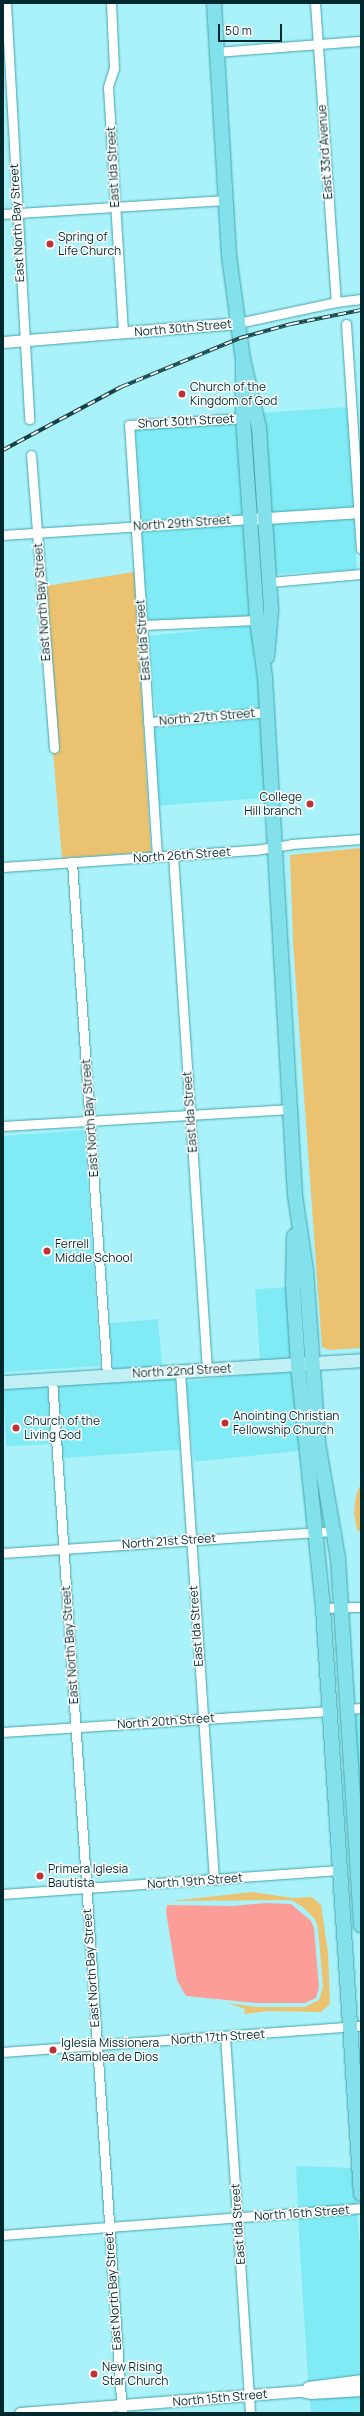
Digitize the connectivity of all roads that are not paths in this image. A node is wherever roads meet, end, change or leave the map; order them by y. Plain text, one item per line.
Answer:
1 (6, 3) edge
2 (111, 3) edge
3 (214, 3) edge
4 (315, 3) edge
5 (361, 41) edge
6 (318, 44) junction
7 (217, 52) junction
8 (225, 200) junction
9 (115, 207) junction
10 (16, 213) junction
11 (3, 214) edge
12 (361, 299) edge
13 (336, 302) junction
14 (238, 323) junction
15 (346, 324) dead end
16 (123, 332) junction
17 (23, 341) junction
18 (3, 342) edge
19 (243, 359) junction
20 (243, 418) junction
21 (29, 419) dead end
22 (129, 424) joint
23 (31, 455) dead end
24 (360, 512) edge
25 (265, 518) junction
26 (250, 519) junction
27 (136, 526) junction
28 (37, 533) junction
29 (3, 535) edge
30 (361, 549) edge
31 (361, 574) edge
32 (270, 582) junction
33 (257, 620) junction
34 (142, 625) junction
35 (265, 677) junction
36 (267, 712) junction
37 (148, 722) junction
38 (54, 748) dead end
39 (361, 839) edge
40 (275, 847) junction
41 (173, 855) junction
42 (157, 856) junction
43 (72, 862) junction
44 (3, 867) edge
45 (290, 1109) junction
46 (190, 1115) junction
47 (91, 1121) junction
48 (3, 1126) edge
49 (295, 1195) junction
50 (361, 1360) edge
51 (313, 1364) junction
52 (298, 1365) junction
53 (207, 1369) junction
54 (180, 1371) junction
55 (107, 1375) junction
56 (52, 1379) junction
57 (3, 1382) edge
58 (335, 1531) junction
59 (317, 1532) junction
60 (191, 1540) junction
61 (64, 1548) junction
62 (3, 1553) edge
63 (361, 1606) edge
64 (340, 1607) junction
65 (323, 1608) junction
66 (325, 1656) junction
67 (361, 1708) edge
68 (347, 1709) junction
69 (328, 1711) junction
70 (203, 1718) junction
71 (75, 1727) junction
72 (3, 1732) edge
73 (338, 1870) junction
74 (214, 1880) junction
75 (86, 1889) junction
76 (3, 1894) edge
77 (361, 1925) edge
78 (355, 2027) edge
79 (225, 2036) junction
80 (97, 2046) junction
81 (3, 2052) edge
82 (361, 2194) edge
83 (361, 2208) edge
84 (237, 2217) junction
85 (109, 2227) junction
86 (3, 2235) edge
87 (361, 2380) edge
88 (361, 2390) edge
89 (301, 2391) junction
90 (249, 2395) junction
91 (122, 2410) edge
92 (20, 2413) edge
93 (250, 2413) edge

1 - 10 street, East North Bay Street
2 - 9 street, East Ida Street
3 - 7 main road
4 - 6 street, East 33rd Avenue
5 - 6 street
6 - 7 street
6 - 13 street, East 33rd Avenue
7 - 8 main road
8 - 9 street
8 - 14 main road
9 - 10 street
9 - 16 street, East Ida Street
10 - 11 street
10 - 17 street, East North Bay Street
12 - 13 street, North 30th Street
13 - 14 street, North 30th Street
14 - 16 street, North 30th Street
14 - 19 main road
15 - 24 street
16 - 17 street, North 30th Street
17 - 18 street, North 30th Street
17 - 21 street, East North Bay Street
19 - 20 main road
19 - 25 main road
20 - 22 street, Short 30th Street
20 - 26 main road
22 - 27 street, East Ida Street
23 - 28 street, East North Bay Street
24 - 25 street, North 29th Street
24 - 30 street
25 - 26 street, North 29th Street
25 - 32 main road
26 - 27 street, North 29th Street
26 - 33 main road
27 - 28 street, North 29th Street
27 - 34 street, East Ida Street
28 - 29 street, North 29th Street
28 - 38 street, East North Bay Street
31 - 32 street
32 - 35 main road
33 - 34 street
33 - 35 main road
34 - 37 street, East Ida Street
35 - 36 main road
36 - 37 street, North 27th Street
36 - 40 main road
37 - 42 street, East Ida Street
39 - 40 street, North 26th Street
40 - 41 street, North 26th Street
40 - 45 main road
41 - 42 street, North 26th Street
41 - 46 street, East Ida Street
42 - 43 street, North 26th Street
43 - 44 street, North 26th Street
43 - 47 street, East North Bay Street
45 - 46 street
45 - 49 main road
46 - 47 street
46 - 53 street, East Ida Street
47 - 48 street
47 - 55 street, East North Bay Street
49 - 51 main road
49 - 52 main road
50 - 51 main road, North 22nd Street
51 - 52 main road, North 22nd Street
51 - 58 main road
52 - 53 main road, North 22nd Street
52 - 59 main road
53 - 54 main road, North 22nd Street
54 - 55 main road, North 22nd Street
54 - 60 street, East Ida Street
55 - 56 main road, North 22nd Street
56 - 57 main road, North 22nd Street
56 - 61 street, East North Bay Street
58 - 59 street, North 21st Street
58 - 64 main road
59 - 60 street, North 21st Street
59 - 65 main road
60 - 61 street, North 21st Street
60 - 70 street, East Ida Street
61 - 62 street, North 21st Street
61 - 71 street, East North Bay Street
63 - 64 street
64 - 65 street
64 - 68 main road
65 - 66 main road
66 - 68 main road
66 - 69 main road
67 - 68 street
68 - 77 main road
69 - 70 street, North 20th Street
69 - 73 main road
70 - 71 street, North 20th Street
70 - 74 street, East Ida Street
71 - 72 street, North 20th Street
71 - 75 street, East North Bay Street
73 - 74 street, North 19th Street
73 - 78 main road
74 - 75 street, North 19th Street
75 - 76 street, North 19th Street
75 - 80 street, East North Bay Street
78 - 79 street, North 17th Street
78 - 82 main road
79 - 80 street, North 17th Street
79 - 84 street, East Ida Street
80 - 81 street, North 17th Street
80 - 85 street, East North Bay Street
83 - 84 street, North 16th Street
84 - 85 street, North 16th Street
84 - 90 street, East Ida Street
85 - 86 street, North 16th Street
85 - 91 street, East North Bay Street
87 - 89 street, North 15th Street
88 - 89 street, North 15th Street
89 - 90 street, North 15th Street
90 - 91 street, North 15th Street
90 - 93 street, East Ida Street
91 - 92 street, North 15th Street

